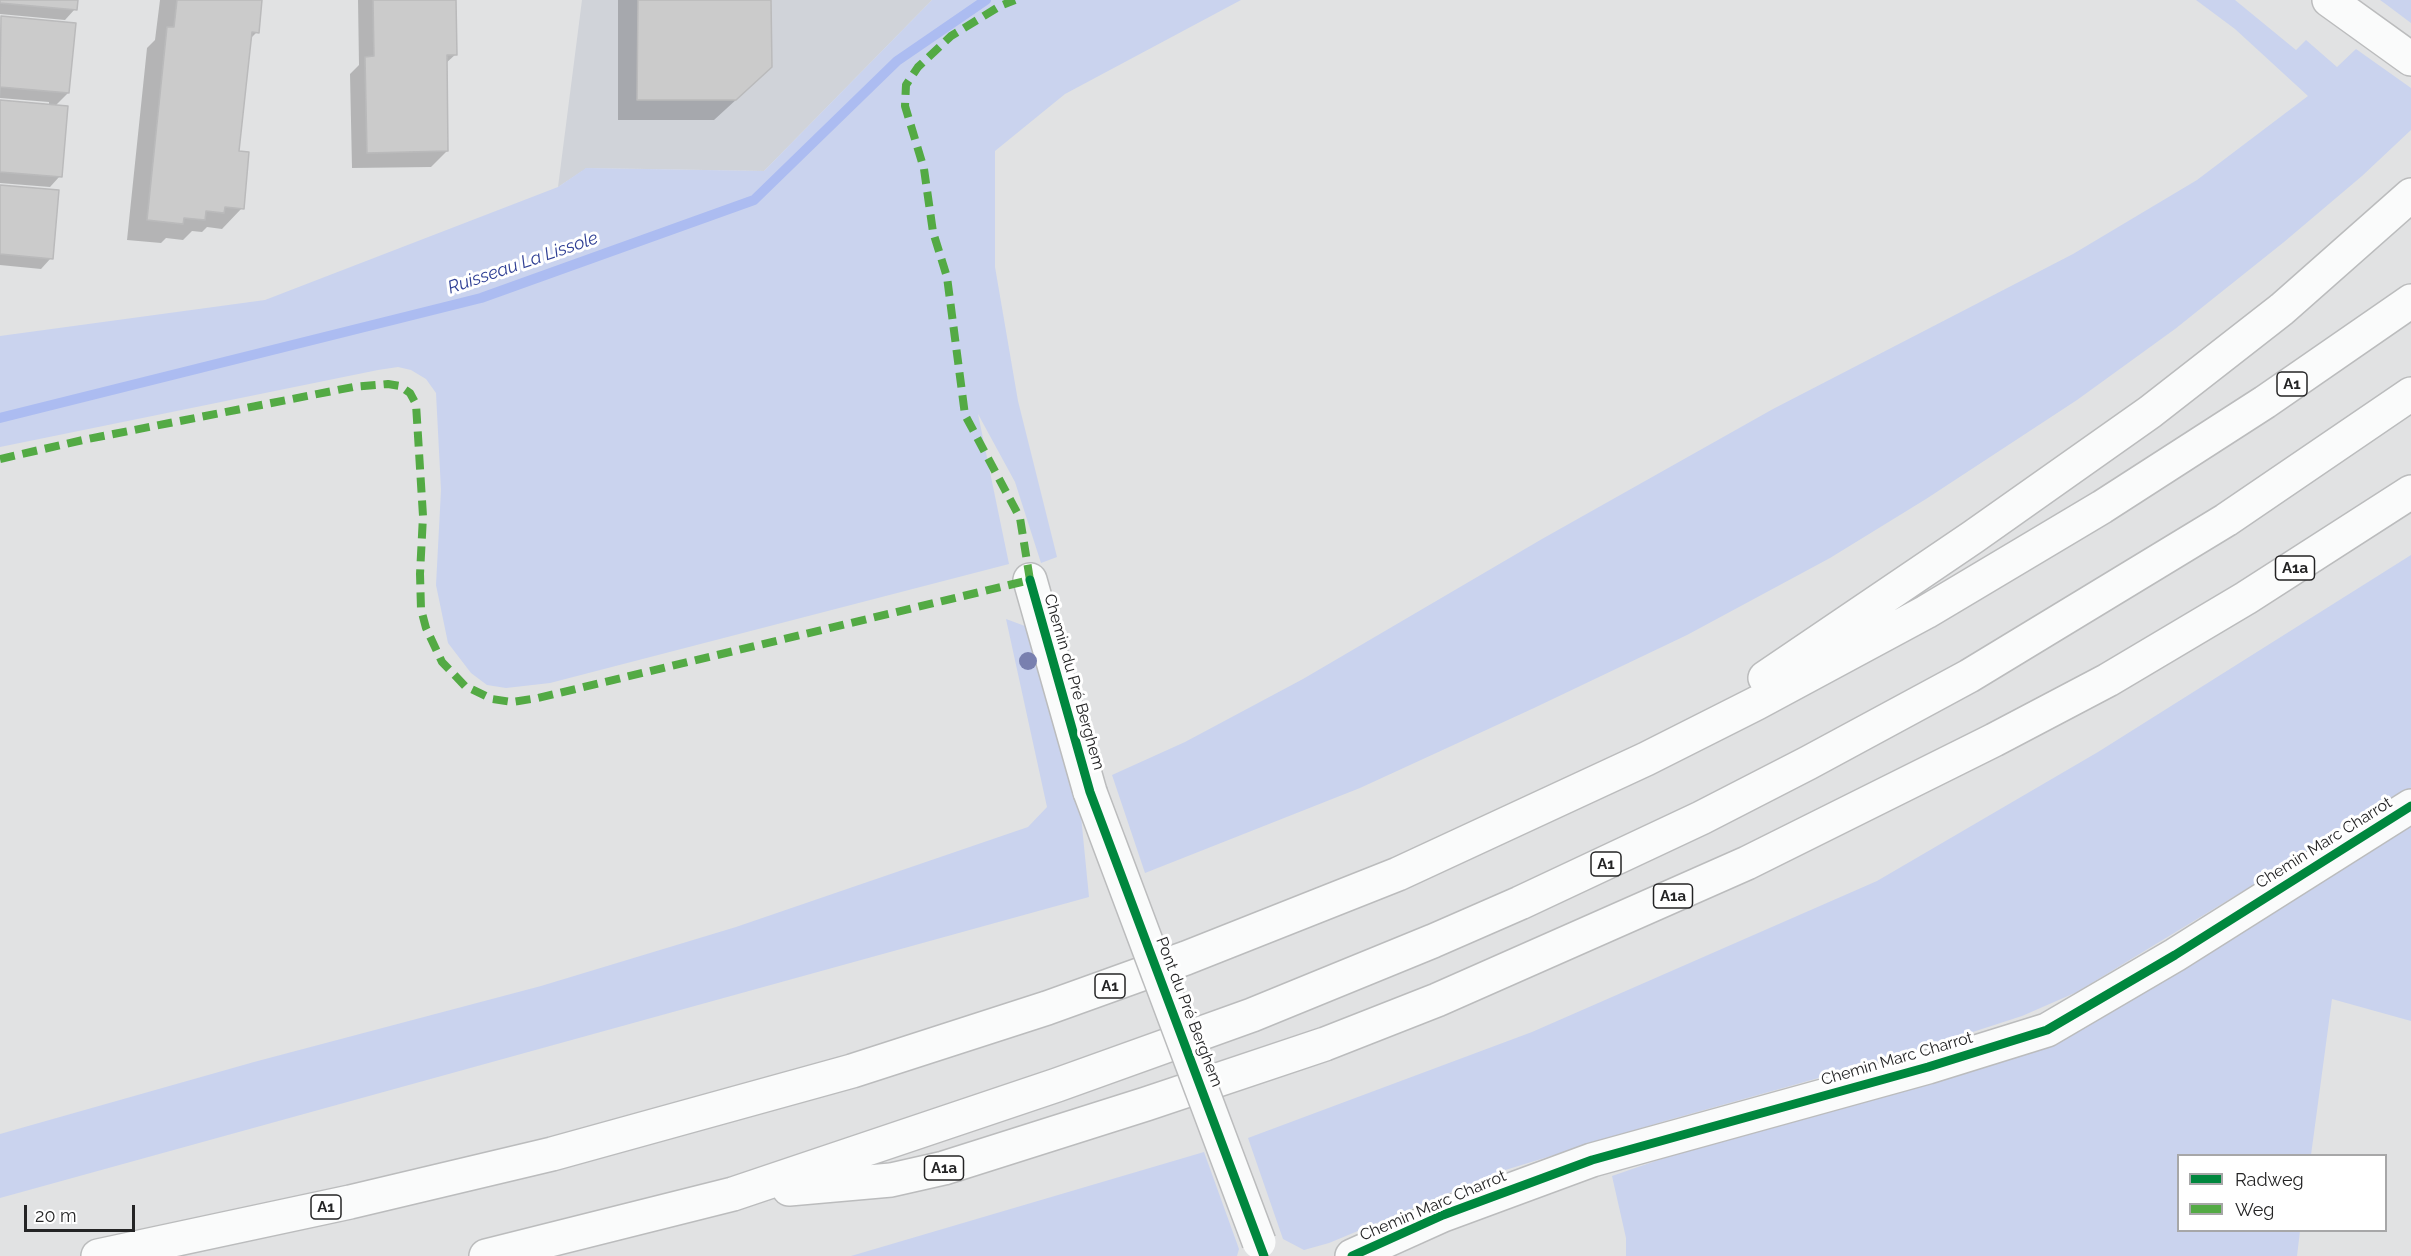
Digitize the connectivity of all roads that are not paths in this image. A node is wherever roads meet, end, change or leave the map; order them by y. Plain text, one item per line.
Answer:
1 (2329, 0) edge
2 (2401, 52) edge
3 (2411, 195) edge
4 (2411, 302) edge
5 (2411, 394) edge
6 (2411, 492) edge
7 (1030, 580) dead end
8 (1646, 759) junction
9 (1090, 792) joint
10 (2411, 806) edge
11 (733, 1194) junction
12 (1262, 1249) edge
13 (98, 1256) edge
14 (486, 1256) edge
15 (1352, 1256) edge

1 - 2 main road
3 - 8 main road
4 - 8 main road, A1
5 - 11 main road, A1
6 - 11 main road, A1a
7 - 9 main road, Chemin du Pré Berghem
8 - 13 main road, A1
9 - 12 main road, Pont du Pré Berghem, bridge
10 - 15 main road, Chemin Marc Charrot
11 - 14 main road, A1

